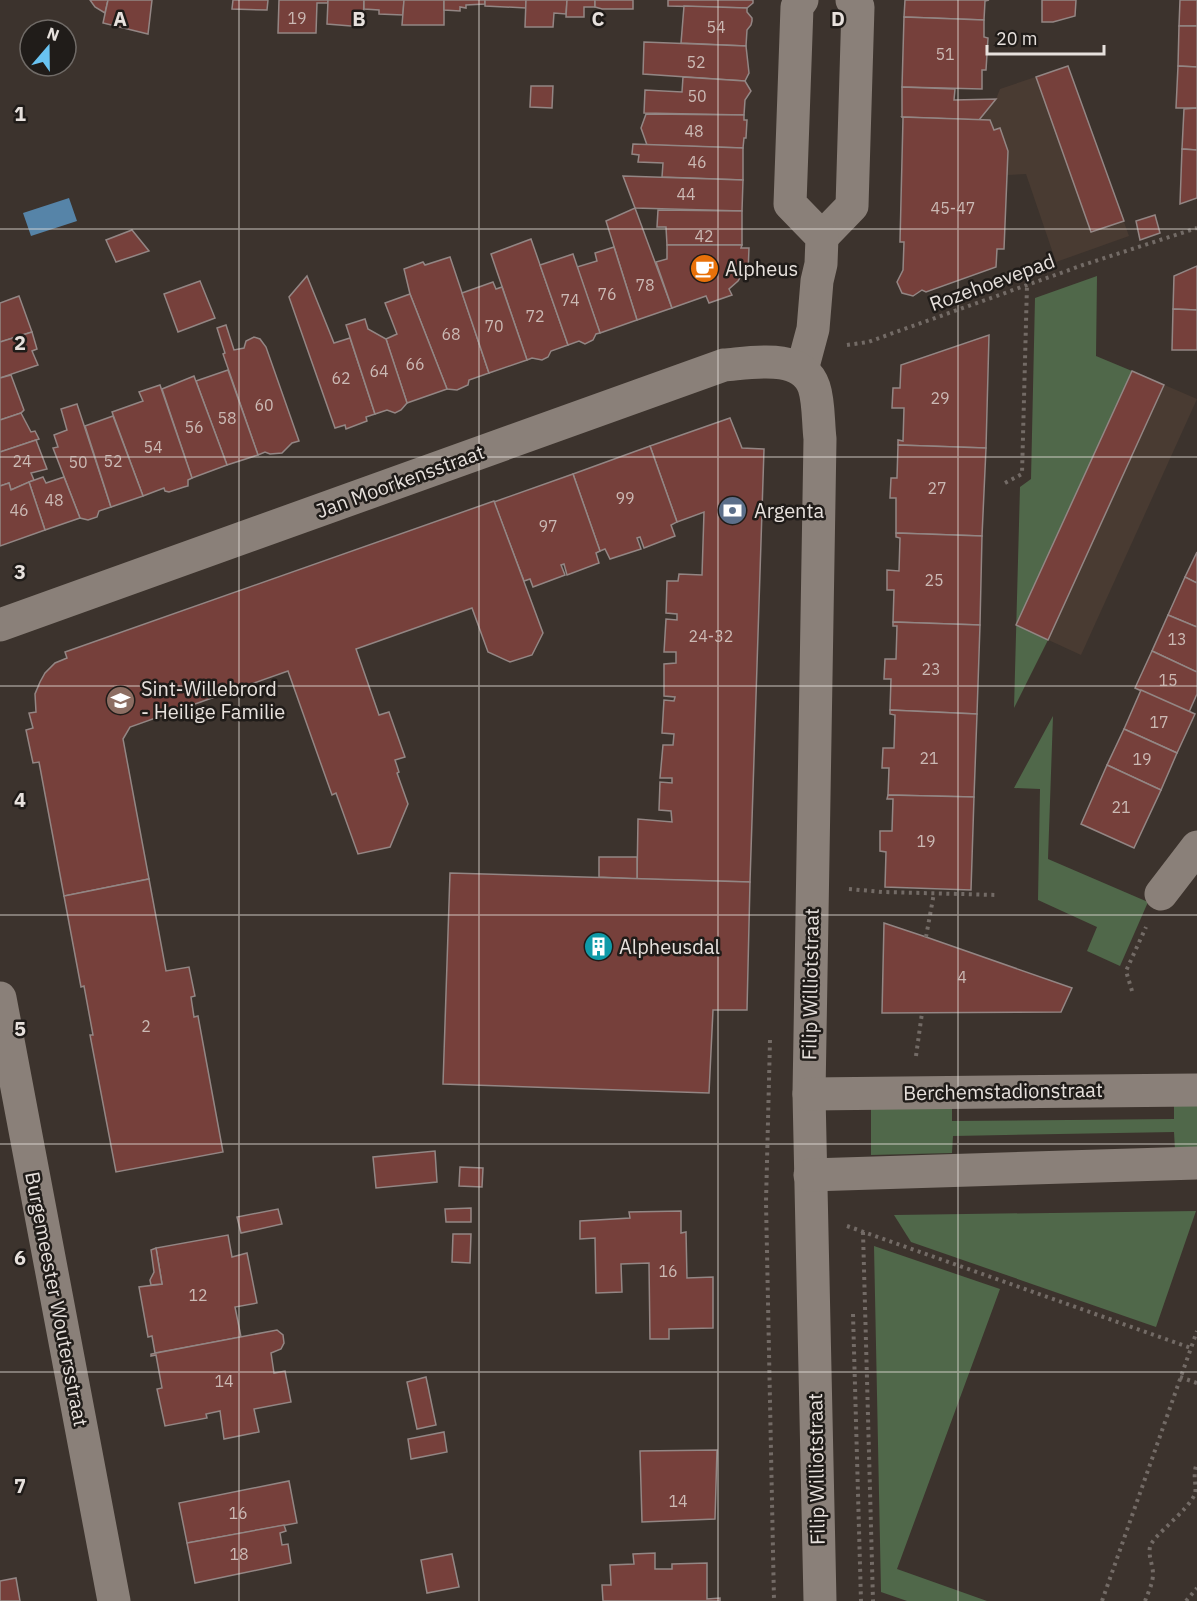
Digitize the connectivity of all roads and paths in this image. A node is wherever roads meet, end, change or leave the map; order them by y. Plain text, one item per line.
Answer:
1 (802, 0) edge
2 (852, 0) edge
3 (1197, 228) edge
4 (822, 237) junction
5 (1027, 285) junction
6 (802, 370) junction
7 (1005, 483) dead end
8 (0, 625) edge
9 (1197, 848) edge
10 (812, 888) junction
11 (934, 893) junction
12 (1161, 894) joint
13 (998, 895) dead end
14 (926, 937) dead end
15 (1132, 991) dead end
16 (0, 998) edge
17 (922, 1013) dead end
18 (1197, 1090) edge
19 (914, 1093) junction
20 (809, 1094) junction
21 (1197, 1163) edge
22 (810, 1174) junction
23 (842, 1225) dead end
24 (863, 1232) junction
25 (1197, 1330) edge
26 (1191, 1348) junction
27 (1180, 1377) junction
28 (1197, 1383) edge
29 (1197, 1463) edge
30 (1197, 1588) edge
31 (114, 1601) edge
32 (820, 1601) edge
33 (873, 1601) edge
34 (1102, 1601) edge
35 (1145, 1601) edge
36 (1186, 1601) edge

1 - 4 street
2 - 4 street
3 - 5 path, Rozehoevepad
4 - 6 street
5 - 6 path, Rozehoevepad
5 - 7 path
6 - 8 street, Jan Moorkensstraat
6 - 10 street, Filip Williotstraat
9 - 12 street
10 - 11 path
10 - 20 street, Filip Williotstraat
11 - 13 path
11 - 14 path
12 - 15 path
16 - 31 street, Burgemeester Woutersstraat
17 - 19 path
18 - 19 street, Berchemstadionstraat
19 - 20 street, Berchemstadionstraat
20 - 22 street, Filip Williotstraat
21 - 22 street
22 - 32 street, Filip Williotstraat
23 - 24 path
24 - 26 path
24 - 33 path
25 - 26 path
26 - 27 path
27 - 28 path
27 - 34 path
29 - 35 path
30 - 36 path

